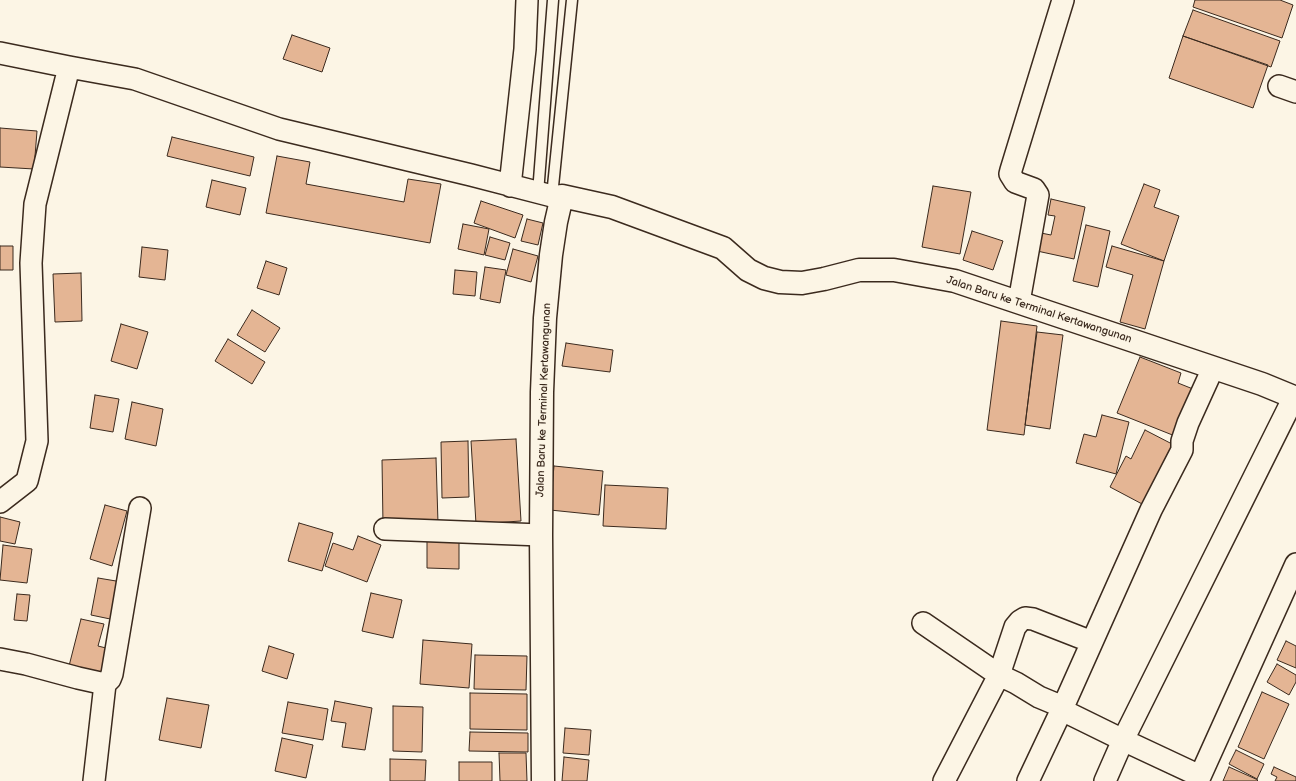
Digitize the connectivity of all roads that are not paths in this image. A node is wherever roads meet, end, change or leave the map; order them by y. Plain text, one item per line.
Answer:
1 (527, 0) edge
2 (553, 0) edge
3 (572, 0) edge
4 (1063, 0) edge
5 (0, 52) edge
6 (70, 68) junction
7 (510, 186) junction
8 (551, 195) junction
9 (1019, 302) junction
10 (1213, 368) junction
11 (1295, 396) edge
12 (0, 502) edge
13 (140, 508) dead end
14 (385, 529) dead end
15 (541, 535) junction
16 (1296, 564) edge
17 (923, 623) dead end
18 (1092, 642) junction
19 (0, 659) edge
20 (999, 675) junction
21 (105, 684) junction
22 (1063, 707) junction
23 (1123, 740) junction
24 (1199, 778) edge
25 (94, 781) edge
26 (543, 781) edge
27 (944, 781) edge
28 (1028, 781) edge
29 (1105, 781) edge

1 - 7 street
2 - 8 lane
3 - 8 lane
4 - 9 street
5 - 6 street
6 - 7 street
6 - 12 street
7 - 8 street
8 - 9 main road, Jalan Baru ke Terminal Kertawangunan
8 - 15 main road, Jalan Baru ke Terminal Kertawangunan
9 - 10 main road, Jalan Baru ke Terminal Kertawangunan
10 - 11 main road, Jalan Baru ke Terminal Kertawangunan
10 - 18 street
11 - 23 street
13 - 21 street
14 - 15 street
15 - 26 main road, Jalan Baru ke Terminal Kertawangunan
16 - 24 street
17 - 20 street
18 - 20 street
18 - 22 street
19 - 21 street
20 - 22 street
20 - 27 street
21 - 25 street
22 - 23 street
22 - 28 street
23 - 24 street
23 - 29 street

